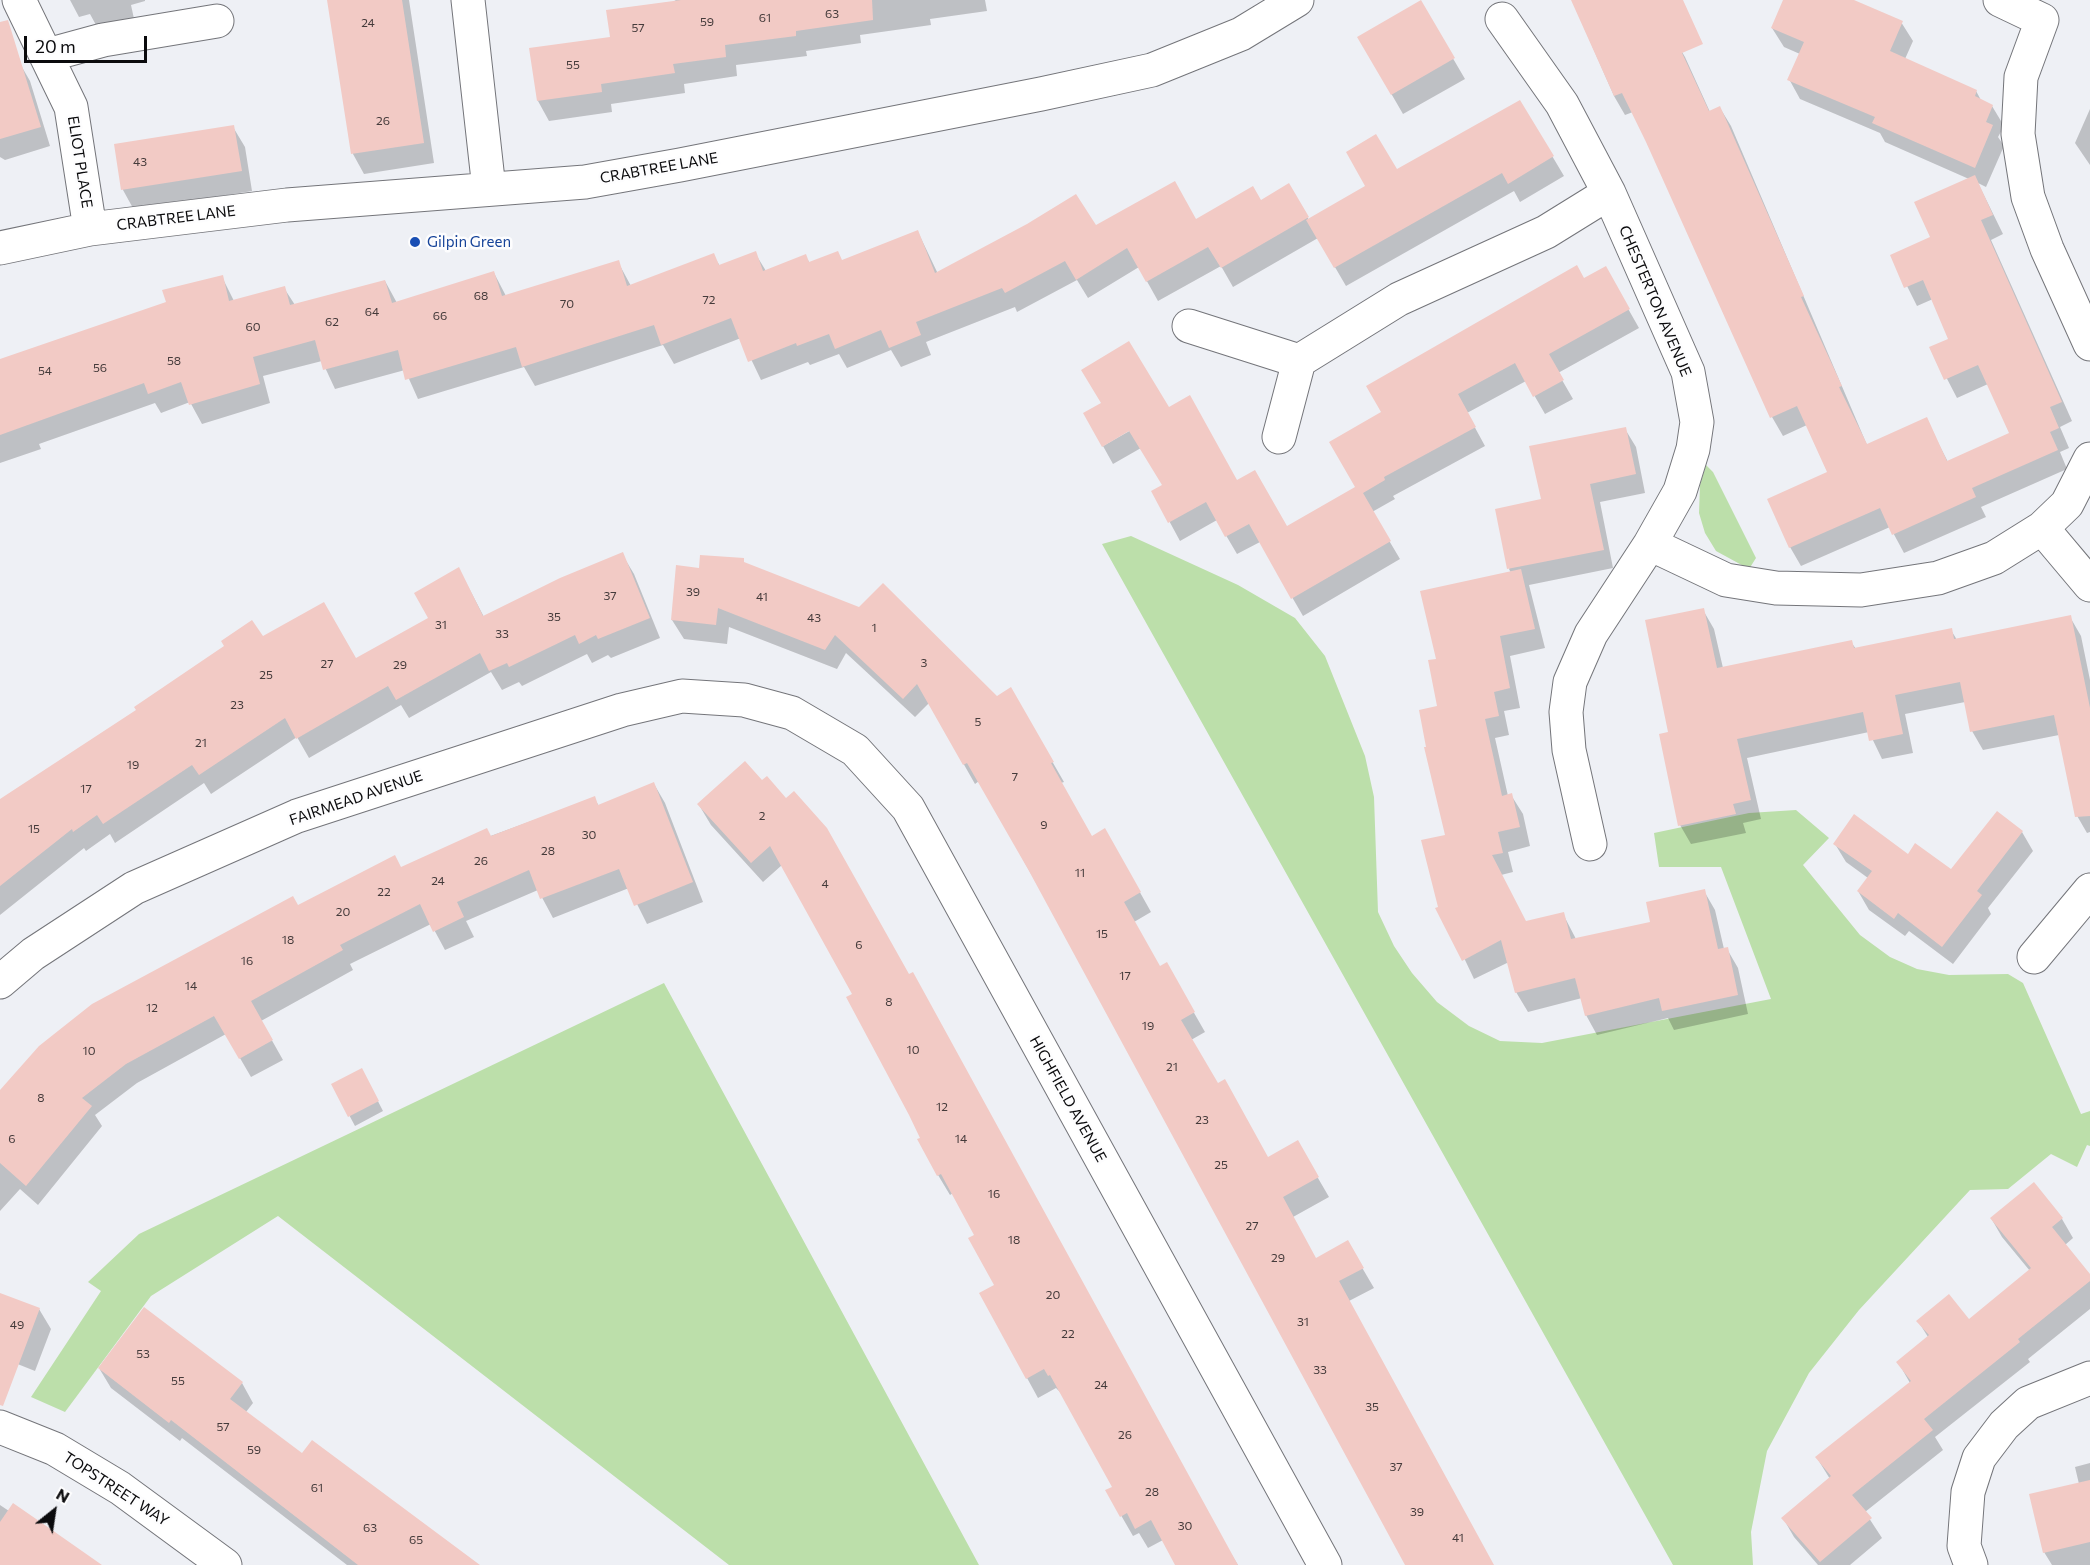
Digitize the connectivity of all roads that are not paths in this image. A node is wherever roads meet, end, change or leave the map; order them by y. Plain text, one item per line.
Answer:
1 (20, 0) edge
2 (468, 0) edge
3 (1298, 0) edge
4 (2000, 0) edge
5 (2047, 10) edge
6 (1502, 19) dead end
7 (217, 21) dead end
8 (48, 55) junction
9 (489, 189) junction
10 (1609, 193) junction
11 (90, 229) junction
12 (0, 248) edge
13 (1189, 326) dead end
14 (2090, 344) edge
15 (1299, 361) junction
16 (1279, 436) dead end
17 (2090, 459) edge
18 (2042, 528) junction
19 (1650, 544) junction
20 (2090, 585) edge
21 (744, 700) joint
22 (1590, 844) dead end
23 (2090, 890) edge
24 (2034, 957) dead end
25 (0, 982) edge
26 (2090, 1378) edge
27 (0, 1427) edge
28 (225, 1565) edge
29 (1325, 1565) edge
30 (1971, 1565) edge

1 - 8 street, ELIOT PLACE
2 - 9 street
3 - 9 street, CRABTREE LANE
4 - 5 street
5 - 14 street
6 - 10 street, CHESTERTON AVENUE
7 - 8 street
8 - 11 street, ELIOT PLACE
9 - 11 street, CRABTREE LANE
10 - 15 street
10 - 19 street, CHESTERTON AVENUE
11 - 12 street, CRABTREE LANE
13 - 15 street
15 - 16 street
17 - 18 street
18 - 19 street
18 - 20 street
19 - 22 street, CHESTERTON AVENUE
21 - 25 street, FAIRMEAD AVENUE
21 - 29 street, HIGHFIELD AVENUE
23 - 24 street
26 - 30 street
27 - 28 street, TOPSTREET WAY

